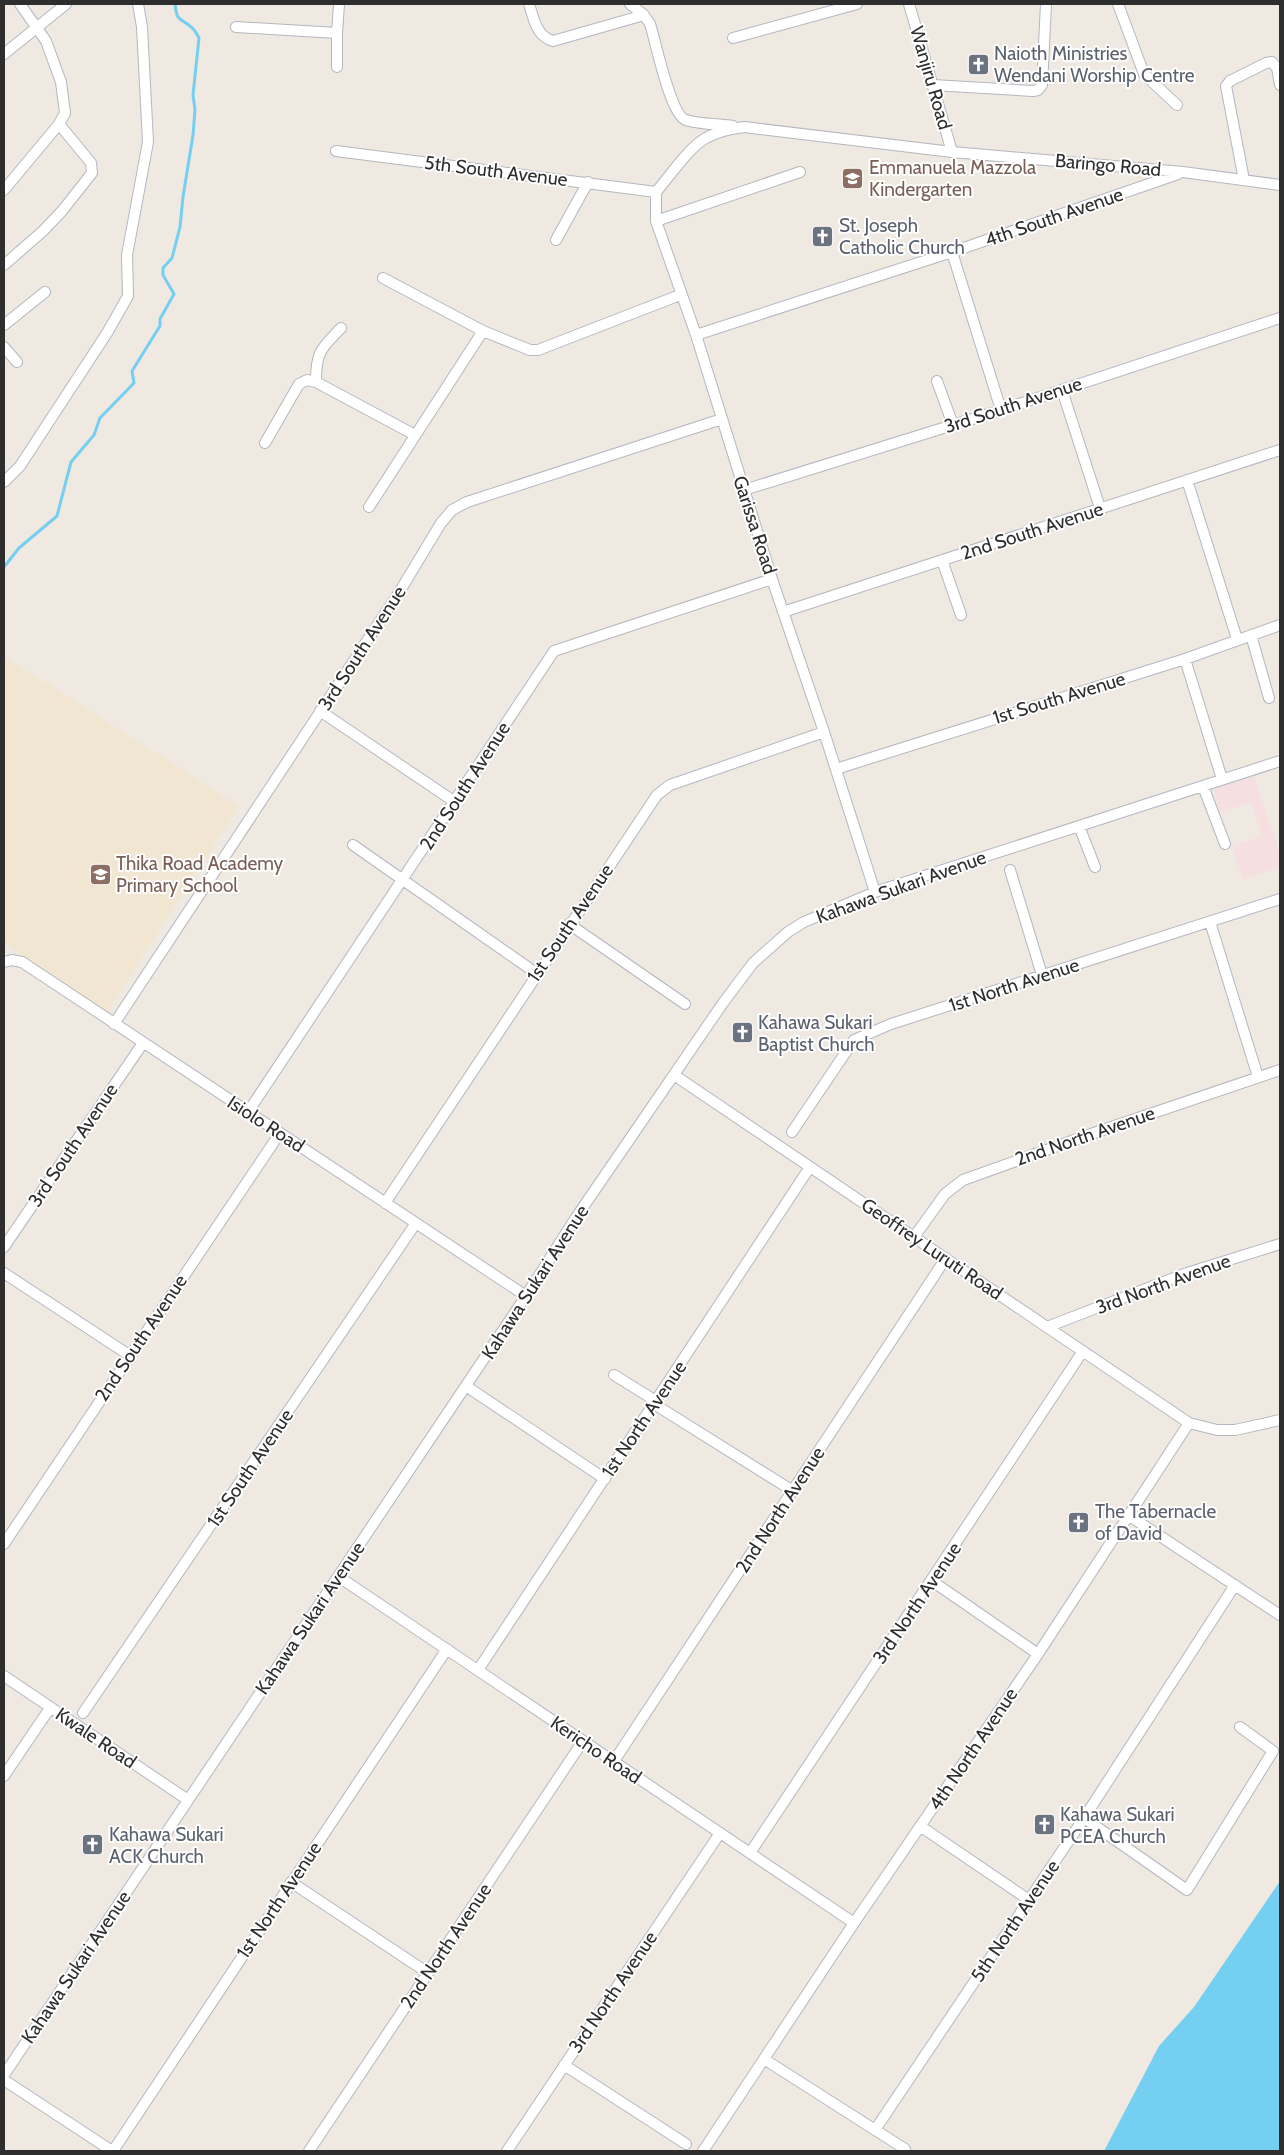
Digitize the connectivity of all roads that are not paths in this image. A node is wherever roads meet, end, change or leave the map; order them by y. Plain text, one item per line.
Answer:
1 (20, 4) edge
2 (66, 4) edge
3 (138, 4) edge
4 (339, 4) edge
5 (529, 4) edge
6 (630, 4) edge
7 (857, 4) edge
8 (909, 4) edge
9 (1046, 4) edge
10 (1118, 4) edge
11 (644, 15) junction
12 (37, 26) junction
13 (236, 27) dead end
14 (337, 33) junction
15 (733, 38) dead end
16 (4, 54) edge
17 (338, 66) dead end
18 (933, 85) junction
19 (1280, 85) edge
20 (1177, 105) dead end
21 (59, 124) junction
22 (744, 127) junction
23 (336, 151) dead end
24 (952, 152) junction
25 (800, 172) dead end
26 (1183, 172) junction
27 (1244, 180) junction
28 (588, 182) junction
29 (1280, 185) edge
30 (4, 190) edge
31 (656, 192) junction
32 (656, 221) junction
33 (556, 240) dead end
34 (952, 252) junction
35 (4, 265) edge
36 (383, 278) dead end
37 (45, 292) dead end
38 (680, 295) junction
39 (1280, 318) edge
40 (4, 325) edge
41 (341, 328) dead end
42 (484, 331) junction
43 (696, 335) junction
44 (4, 347) edge
45 (17, 362) dead end
46 (937, 381) dead end
47 (316, 382) junction
48 (1062, 390) junction
49 (1001, 410) junction
50 (722, 419) junction
51 (952, 425) junction
52 (415, 435) junction
53 (265, 443) dead end
54 (1280, 450) edge
55 (1187, 480) junction
56 (4, 482) edge
57 (744, 490) junction
58 (369, 507) dead end
59 (1100, 508) junction
60 (942, 560) junction
61 (772, 579) junction
62 (783, 612) junction
63 (961, 615) dead end
64 (1280, 625) edge
65 (1250, 635) junction
66 (1237, 639) junction
67 (1185, 659) junction
68 (1269, 698) dead end
69 (320, 711) junction
70 (824, 732) junction
71 (1280, 761) edge
72 (836, 770) junction
73 (1222, 779) junction
74 (1203, 786) junction
75 (455, 802) junction
76 (1079, 826) junction
77 (1225, 844) dead end
78 (352, 845) dead end
79 (1095, 867) dead end
80 (1010, 870) dead end
81 (404, 880) junction
82 (875, 892) junction
83 (1280, 899) edge
84 (1210, 922) junction
85 (569, 924) junction
86 (4, 962) edge
87 (536, 974) junction
88 (1042, 975) junction
89 (685, 1004) dead end
90 (114, 1024) junction
91 (143, 1043) junction
92 (1280, 1070) edge
93 (674, 1075) junction
94 (1258, 1077) junction
95 (248, 1112) junction
96 (280, 1133) junction
97 (782, 1148) junction
98 (810, 1167) junction
99 (385, 1203) junction
100 (416, 1223) junction
101 (914, 1237) junction
102 (1280, 1244) edge
103 (4, 1247) edge
104 (946, 1258) junction
105 (4, 1273) edge
106 (526, 1296) junction
107 (1047, 1327) junction
108 (1083, 1351) junction
109 (129, 1355) junction
110 (614, 1375) dead end
111 (466, 1386) junction
112 (655, 1402) junction
113 (1280, 1420) edge
114 (1189, 1423) junction
115 (604, 1479) junction
116 (793, 1491) junction
117 (1128, 1514) junction
118 (4, 1544) edge
119 (339, 1576) junction
120 (932, 1581) junction
121 (1235, 1585) junction
122 (1280, 1615) edge
123 (447, 1649) junction
124 (1038, 1654) junction
125 (478, 1670) junction
126 (4, 1676) edge
127 (50, 1708) junction
128 (80, 1718) junction
129 (1240, 1727) dead end
130 (583, 1741) junction
131 (614, 1761) junction
132 (4, 1776) edge
133 (188, 1800) junction
134 (1084, 1818) junction
135 (920, 1826) junction
136 (720, 1833) junction
137 (750, 1853) junction
138 (291, 1882) junction
139 (1029, 1900) junction
140 (854, 1923) junction
141 (428, 1973) junction
142 (764, 2059) junction
143 (564, 2065) junction
144 (4, 2075) edge
145 (4, 2080) edge
146 (875, 2130) junction
147 (686, 2144) dead end
148 (904, 2150) edge
149 (113, 2151) edge
150 (309, 2151) edge
151 (507, 2151) edge
152 (703, 2151) edge

1 - 12 street
2 - 12 street
3 - 56 street
4 - 14 street
5 - 11 street
6 - 11 street
7 - 15 street
8 - 18 street, Wanjiru Road
9 - 18 street
10 - 20 street
11 - 22 street
12 - 16 street
12 - 21 street
13 - 14 street
14 - 17 street
18 - 24 street, Wanjiru Road
19 - 27 street
21 - 30 street
21 - 35 street
22 - 24 street, Baringo Road
22 - 31 street, Baringo Road
23 - 28 street, 5th South Avenue
24 - 26 street, Baringo Road
25 - 32 street
26 - 27 street, Baringo Road
26 - 34 street, 4th South Avenue
27 - 29 street, Baringo Road
28 - 31 street, 5th South Avenue
28 - 33 street
31 - 32 street, Garissa Road
32 - 38 street, Garissa Road
34 - 43 street, 4th South Avenue
34 - 49 street
36 - 42 street
37 - 40 street
38 - 42 street
38 - 43 street, Garissa Road
39 - 48 street, 3rd South Avenue
41 - 47 street
42 - 52 street
43 - 50 street, Garissa Road
44 - 45 street
46 - 51 street
47 - 52 street
47 - 53 street
48 - 49 street, 3rd South Avenue
48 - 59 street
49 - 51 street, 3rd South Avenue
50 - 57 street, Garissa Road
50 - 69 street, 3rd South Avenue
51 - 57 street, 3rd South Avenue
52 - 58 street
54 - 55 street, 2nd South Avenue
55 - 59 street, 2nd South Avenue
55 - 66 street
57 - 61 street, Garissa Road
59 - 60 street, 2nd South Avenue
60 - 62 street, 2nd South Avenue
60 - 63 street
61 - 62 street, Garissa Road
61 - 75 street, 2nd South Avenue
62 - 70 street, Garissa Road
64 - 65 street, 1st South Avenue
65 - 66 street, 1st South Avenue
65 - 68 street
66 - 67 street, 1st South Avenue
67 - 72 street, 1st South Avenue
67 - 73 street
69 - 75 street
69 - 90 street, 3rd South Avenue
70 - 72 street, Garissa Road
70 - 85 street, 1st South Avenue
71 - 73 street, Kahawa Sukari Avenue
72 - 82 street, Garissa Road
73 - 74 street, Kahawa Sukari Avenue
74 - 76 street, Kahawa Sukari Avenue
74 - 77 street
75 - 81 street, 2nd South Avenue
76 - 79 street
76 - 82 street, Kahawa Sukari Avenue
78 - 81 street
80 - 88 street
81 - 87 street
81 - 95 street, 2nd South Avenue
82 - 93 street, Kahawa Sukari Avenue
83 - 84 street, 1st North Avenue
84 - 88 street, 1st North Avenue
84 - 94 street
85 - 87 street, 1st South Avenue
85 - 89 street
86 - 90 street, Isiolo Road
87 - 99 street, 1st South Avenue
88 - 97 street, 1st North Avenue
90 - 91 street, Isiolo Road
91 - 95 street, Isiolo Road
91 - 103 street, 3rd South Avenue
92 - 94 street, 2nd North Avenue
93 - 97 street, Geoffrey Luruti Road
93 - 106 street, Kahawa Sukari Avenue
94 - 101 street, 2nd North Avenue
95 - 96 street, Isiolo Road
96 - 99 street, Isiolo Road
96 - 109 street, 2nd South Avenue
97 - 98 street, Geoffrey Luruti Road
98 - 101 street, Geoffrey Luruti Road
98 - 112 street, 1st North Avenue
99 - 100 street, Isiolo Road
100 - 106 street, Isiolo Road
100 - 128 street, 1st South Avenue
101 - 104 street, Geoffrey Luruti Road
102 - 107 street, 3rd North Avenue
104 - 107 street, Geoffrey Luruti Road
104 - 116 street, 2nd North Avenue
105 - 109 street
106 - 111 street, Kahawa Sukari Avenue
107 - 108 street, Geoffrey Luruti Road
108 - 114 street, Geoffrey Luruti Road
108 - 120 street, 3rd North Avenue
109 - 118 street, 2nd South Avenue
110 - 112 street
111 - 115 street
111 - 119 street, Kahawa Sukari Avenue
112 - 115 street, 1st North Avenue
112 - 116 street
113 - 114 street
114 - 117 street, 4th North Avenue
115 - 125 street, 1st North Avenue
116 - 131 street, 2nd North Avenue
117 - 121 street
117 - 124 street, 4th North Avenue
119 - 123 street, Kericho Road
119 - 133 street, Kahawa Sukari Avenue
120 - 124 street
120 - 137 street, 3rd North Avenue
121 - 122 street
121 - 134 street, 5th North Avenue
123 - 125 street, Kericho Road
123 - 138 street, 1st North Avenue
124 - 135 street, 4th North Avenue
125 - 130 street, Kericho Road
126 - 127 street, Kwale Road
127 - 128 street, Kwale Road
127 - 132 street
128 - 133 street, Kwale Road
129 - 134 street
130 - 131 street, Kericho Road
130 - 141 street, 2nd North Avenue
131 - 136 street, Kericho Road
133 - 144 street, Kahawa Sukari Avenue
134 - 139 street, 5th North Avenue
135 - 139 street
135 - 140 street, 4th North Avenue
136 - 137 street, Kericho Road
136 - 143 street, 3rd North Avenue
137 - 140 street, Kericho Road
138 - 141 street
138 - 149 street, 1st North Avenue
139 - 146 street, 5th North Avenue
140 - 142 street, 4th North Avenue
141 - 150 street, 2nd North Avenue
142 - 146 street
142 - 152 street, 4th North Avenue
143 - 147 street
143 - 151 street, 3rd North Avenue
145 - 149 street
146 - 148 street

